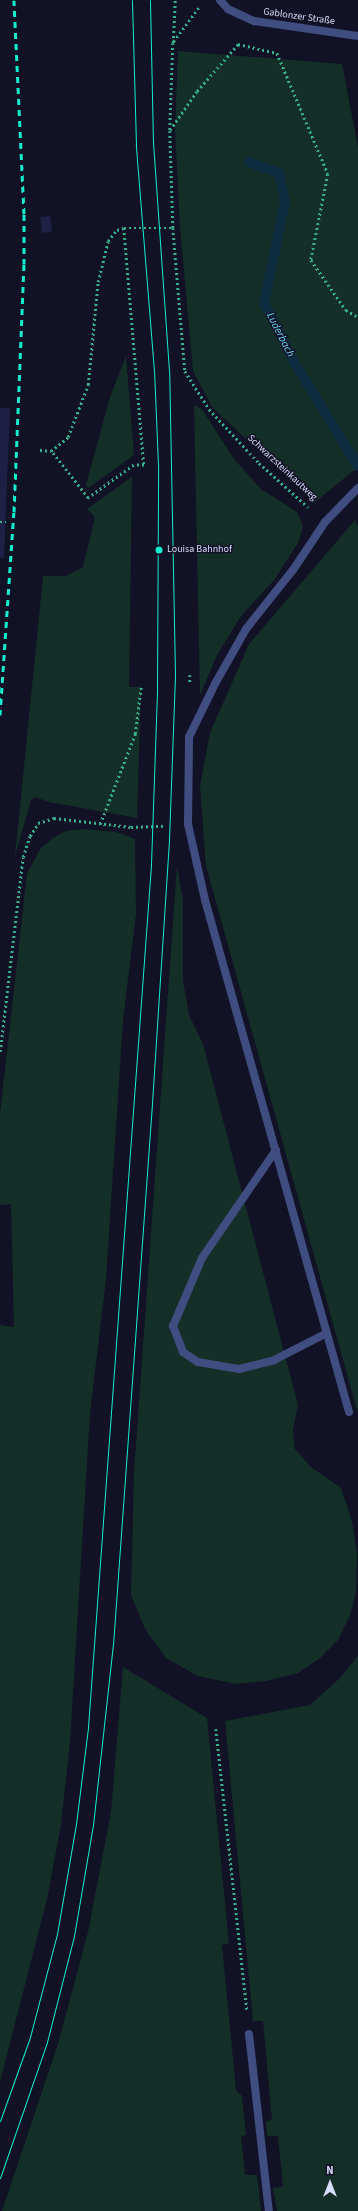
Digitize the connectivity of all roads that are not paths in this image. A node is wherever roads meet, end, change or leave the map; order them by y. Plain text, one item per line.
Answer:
1 (220, 0) edge
2 (358, 36) edge
3 (356, 490) edge
4 (276, 1150) junction
5 (327, 1333) junction
6 (349, 1412) dead end
7 (249, 2034) road end
8 (268, 2211) edge

1 - 2 street, Gablonzer Straße
3 - 4 street
4 - 5 street
4 - 5 street
5 - 6 street
7 - 8 street

